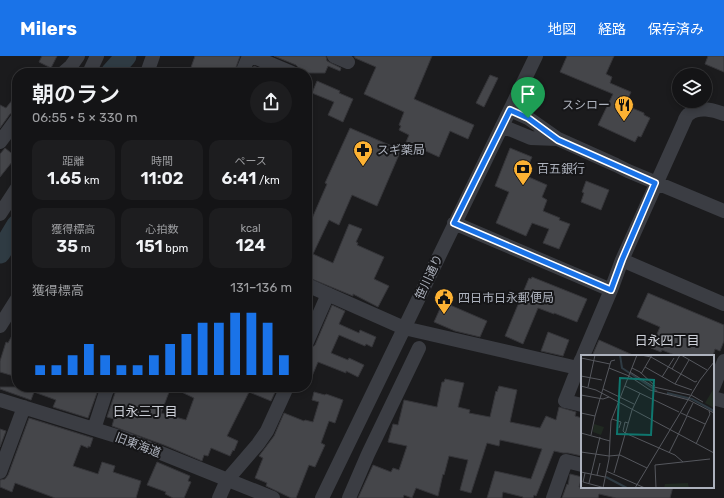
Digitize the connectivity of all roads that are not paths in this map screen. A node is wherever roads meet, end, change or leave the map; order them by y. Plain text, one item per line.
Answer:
1 (78, 56) edge
2 (97, 56) edge
3 (153, 56) edge
4 (250, 56) edge
5 (334, 56) edge
6 (536, 56) edge
7 (348, 62) dead end
8 (69, 68) edge
9 (91, 68) edge
10 (149, 68) edge
11 (244, 68) edge
12 (280, 68) edge
13 (510, 110) junction
14 (724, 114) edge
15 (12, 126) edge
16 (502, 126) junction
17 (558, 140) junction
18 (0, 142) edge
19 (655, 183) junction
20 (12, 196) edge
21 (724, 211) edge
22 (0, 214) edge
23 (454, 223) junction
24 (622, 260) junction
25 (312, 287) edge
26 (611, 290) junction
27 (328, 294) junction
28 (724, 304) edge
29 (12, 307) edge
30 (0, 326) edge
31 (404, 328) junction
32 (312, 331) edge
33 (418, 348) dead end
34 (584, 355) edge
35 (724, 361) edge
36 (581, 363) edge
37 (714, 386) edge
38 (374, 390) junction
39 (106, 392) edge
40 (285, 392) edge
41 (396, 394) junction
42 (714, 398) edge
43 (0, 400) edge
44 (724, 401) edge
45 (581, 405) edge
46 (366, 406) junction
47 (24, 407) junction
48 (388, 412) junction
49 (94, 428) junction
50 (581, 466) edge
51 (0, 472) edge
52 (227, 480) junction
53 (219, 498) edge
54 (273, 498) edge
55 (322, 498) edge
56 (349, 498) edge
57 (553, 498) edge

1 - 8 street
2 - 9 street
3 - 10 street
4 - 11 street
4 - 12 street
5 - 7 street
6 - 13 street, 笹川通り
13 - 16 street, 笹川通り
13 - 17 street
14 - 19 street
15 - 18 street
16 - 17 street
16 - 23 street, 笹川通り
17 - 19 street
19 - 21 street
19 - 24 street
20 - 22 street
23 - 26 street
23 - 31 street, 笹川通り
24 - 26 street
24 - 28 street
25 - 27 street
26 - 34 street
27 - 31 street
27 - 32 street
29 - 30 street
31 - 36 street
31 - 38 street, 笹川通り
33 - 41 street
35 - 37 street
36 - 45 street
38 - 41 street
38 - 46 street, 笹川通り
39 - 49 street
40 - 52 street
41 - 48 street
42 - 44 street
43 - 47 street, 旧東海道
46 - 48 street
46 - 55 street, 笹川通り
47 - 49 street, 旧東海道
47 - 51 street
48 - 56 street
49 - 52 street, 旧東海道
50 - 57 street
52 - 53 street
52 - 54 street, 旧東海道

